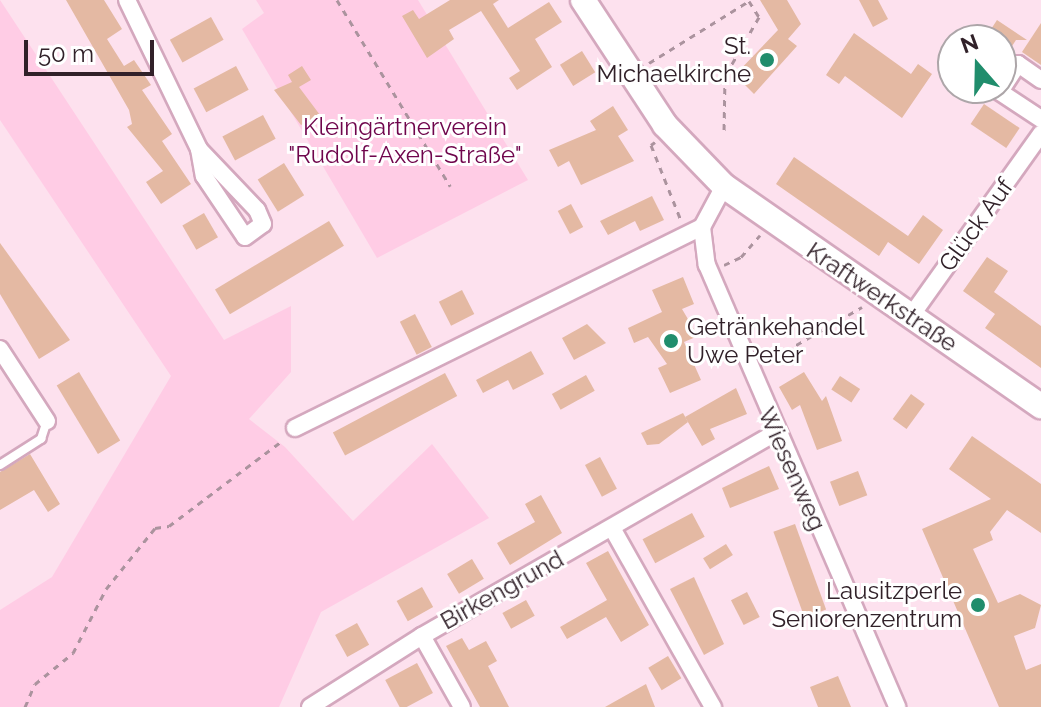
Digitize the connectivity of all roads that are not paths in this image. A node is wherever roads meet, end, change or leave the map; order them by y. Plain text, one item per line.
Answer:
1 (127, 0) edge
2 (583, 0) edge
3 (1041, 80) edge
4 (1041, 119) edge
5 (1041, 134) edge
6 (199, 149) junction
7 (724, 186) junction
8 (702, 227) junction
9 (911, 316) junction
10 (0, 349) edge
11 (1041, 406) edge
12 (47, 421) joint
13 (295, 428) road end
14 (777, 432) junction
15 (0, 465) edge
16 (612, 528) junction
17 (422, 636) junction
18 (895, 702) edge
19 (310, 707) edge
20 (462, 707) edge
21 (713, 707) edge
22 (876, 707) edge

1 - 6 street
2 - 7 main road, Kraftwerkstraße
3 - 4 street
5 - 9 street, Glück Auf
6 - 6 street
7 - 8 street
7 - 9 main road, Kraftwerkstraße
8 - 13 street
8 - 14 street, Wiesenweg
9 - 11 main road, Kraftwerkstraße
10 - 12 street
12 - 15 lane
14 - 16 street, Birkengrund
14 - 18 street, Wiesenweg
16 - 17 street, Birkengrund
16 - 21 street
17 - 19 street
17 - 20 street, Birkengrund
18 - 22 street

